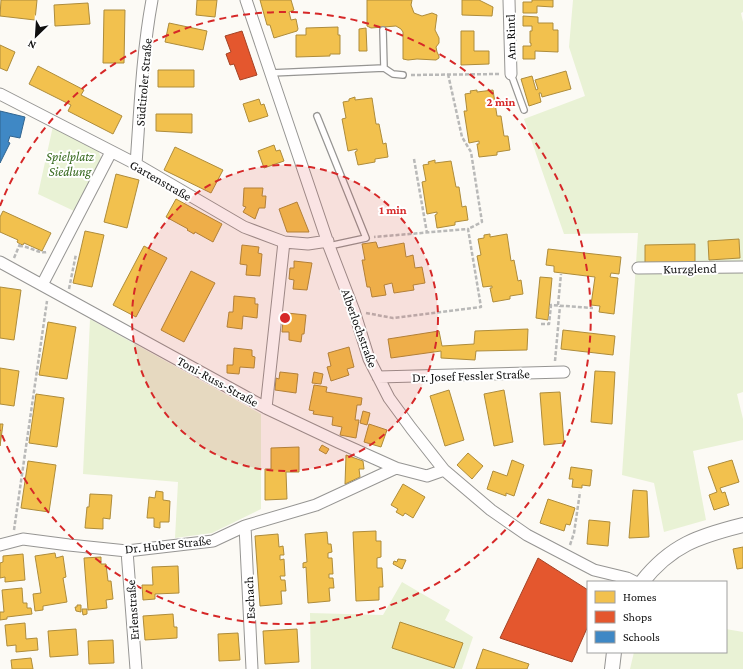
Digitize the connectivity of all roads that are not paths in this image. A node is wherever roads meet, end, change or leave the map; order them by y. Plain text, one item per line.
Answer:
1 (152, 0) edge
2 (246, 0) edge
3 (509, 0) edge
4 (383, 30) dead end
5 (384, 68) junction
6 (271, 73) junction
7 (510, 74) joint
8 (403, 75) road end
9 (0, 94) edge
10 (524, 110) dead end
11 (317, 116) dead end
12 (110, 152) junction
13 (136, 164) junction
14 (284, 242) junction
15 (329, 243) junction
16 (0, 262) edge
17 (743, 267) edge
18 (638, 268) dead end
19 (42, 285) junction
20 (559, 372) road end
21 (378, 377) junction
22 (266, 408) junction
23 (396, 468) junction
24 (444, 470) junction
25 (743, 525) edge
26 (246, 526) junction
27 (0, 545) edge
28 (127, 551) junction
29 (594, 570) junction
30 (604, 581) edge
31 (633, 581) edge
32 (643, 581) edge
33 (614, 653) edge
34 (136, 669) edge
35 (252, 669) edge
36 (612, 669) edge

1 - 13 street, Südtiroler Straße
2 - 6 street, Alberlochstraße
3 - 7 street, Am Rintl
4 - 5 lane
5 - 6 lane
5 - 8 lane
6 - 15 street, Alberlochstraße
7 - 10 lane
9 - 12 street, Gartenstraße
11 - 15 lane
12 - 13 street, Gartenstraße
12 - 19 street
13 - 14 street, Gartenstraße
14 - 15 street, Gartenstraße
14 - 22 street
15 - 21 street, Alberlochstraße
16 - 19 street, Toni-Russ-Straße
17 - 18 street, Kurzglend
19 - 22 street, Toni-Russ-Straße
20 - 21 street, Dr. Josef Fessler Straße
21 - 24 street, Alberlochstraße
22 - 23 street, Toni-Russ-Straße
23 - 24 street, Toni-Russ-Straße
23 - 26 street, Dr. Huber Straße
24 - 29 street, Alberlochstraße
25 - 32 street
26 - 28 street, Dr. Huber Straße
26 - 35 street, Eschach
27 - 28 street, Dr. Huber Straße
28 - 34 street, Erlenstraße
29 - 30 street, Alberlochstraße
29 - 31 street, Alberlochstraße
33 - 36 street

